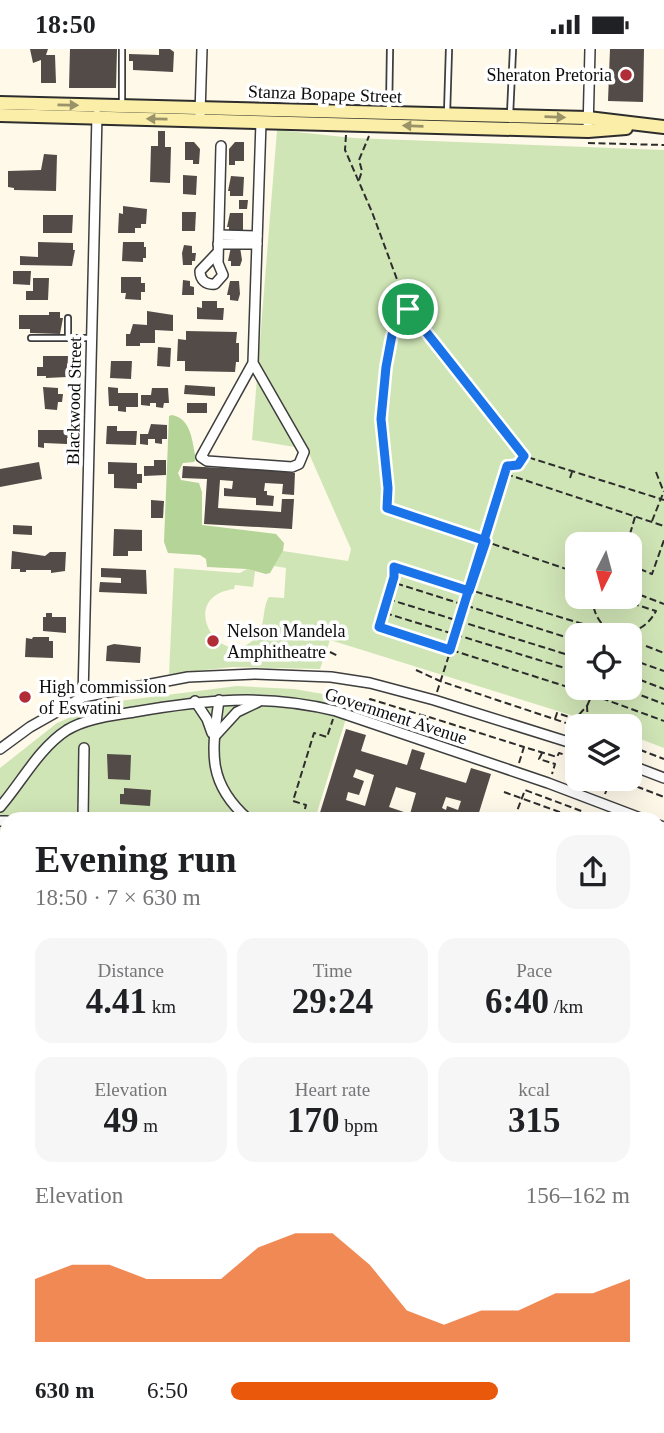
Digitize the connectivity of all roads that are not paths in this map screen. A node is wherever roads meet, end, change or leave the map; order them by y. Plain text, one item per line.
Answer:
1 (122, 49) edge
2 (202, 49) edge
3 (390, 49) edge
4 (449, 49) edge
5 (513, 49) edge
6 (590, 49) edge
7 (0, 103) edge
8 (122, 106) junction
9 (223, 109) junction
10 (97, 111) junction
11 (296, 112) junction
12 (0, 114) edge
13 (200, 114) junction
14 (388, 114) junction
15 (447, 115) junction
16 (510, 116) junction
17 (588, 118) junction
18 (261, 122) junction
19 (648, 127) junction
20 (664, 127) edge
21 (587, 131) junction
22 (221, 146) dead end
23 (257, 240) junction
24 (68, 318) dead end
25 (31, 338) dead end
26 (68, 338) junction
27 (91, 338) junction
28 (253, 363) junction
29 (83, 698) junction
30 (219, 700) junction
31 (262, 700) junction
32 (195, 701) junction
33 (214, 739) junction
34 (565, 741) edge
35 (83, 748) dead end
36 (0, 749) edge
37 (642, 770) edge
38 (664, 778) edge
39 (0, 807) edge
40 (83, 812) edge
41 (241, 812) edge
42 (625, 812) edge

1 - 8 lane
2 - 13 street
3 - 14 lane
4 - 15 lane
5 - 16 lane
6 - 17 street
7 -> 10 main road, Stanza Bopape Street
8 - 10 main road, Stanza Bopape Street
8 - 13 main road, Stanza Bopape Street
9 - 11 main road, Stanza Bopape Street
9 - 13 main road, Stanza Bopape Street
9 - 18 main road
10 - 12 main road, Stanza Bopape Street
13 -> 10 main road, Stanza Bopape Street
10 - 27 street, Blackwood Street
11 - 14 main road, Stanza Bopape Street
11 - 18 main road
13 - 18 main road, Stanza Bopape Street
14 - 15 main road, Stanza Bopape Street
15 - 16 main road, Stanza Bopape Street
16 -> 17 main road, Stanza Bopape Street
17 - 19 main road, Stanza Bopape Street
17 - 21 street
21 -> 18 main road, Stanza Bopape Street
18 - 23 street
19 - 20 main road, Stanza Bopape Street
19 - 21 main road, Stanza Bopape Street
22 - 23 street
23 - 28 street
24 - 26 lane
25 - 26 lane
26 - 27 lane
27 - 29 street, Blackwood Street
28 - 28 street
29 - 34 street, Government Avenue
29 - 36 street, Government Avenue
30 - 31 street, Government Avenue
30 - 32 street, Government Avenue
30 - 33 street
31 - 33 street
31 - 42 street, Government Avenue
32 - 33 street
32 - 39 street, Government Avenue
33 - 41 street
35 - 40 street
37 - 38 street

